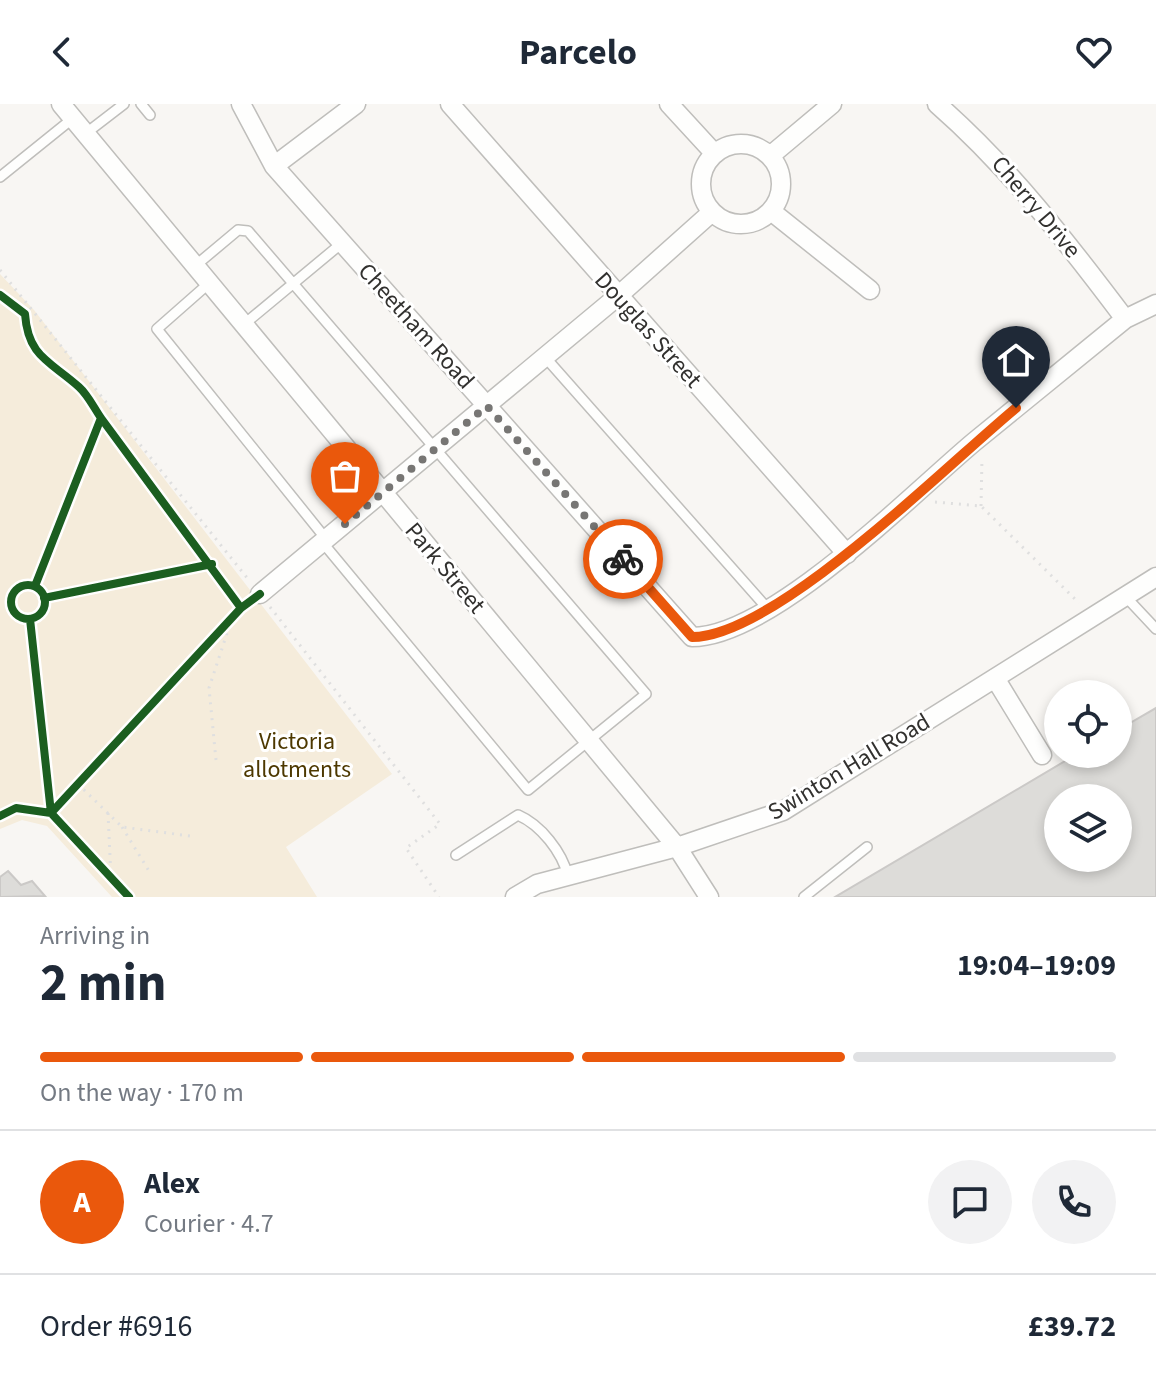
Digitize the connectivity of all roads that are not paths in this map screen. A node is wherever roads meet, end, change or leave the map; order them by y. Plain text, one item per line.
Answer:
1 (124, 104) edge
2 (141, 104) edge
3 (241, 104) edge
4 (356, 104) edge
5 (450, 104) edge
6 (669, 104) edge
7 (832, 104) edge
8 (937, 104) edge
9 (66, 111) edge
10 (150, 115) dead end
11 (85, 134) junction
12 (715, 154) junction
13 (770, 156) junction
14 (274, 166) junction
15 (0, 177) edge
16 (771, 211) junction
17 (712, 212) junction
18 (342, 243) junction
19 (193, 268) junction
20 (294, 283) junction
21 (207, 285) junction
22 (870, 290) dead end
23 (618, 296) junction
24 (1156, 304) edge
25 (1125, 319) junction
26 (242, 326) junction
27 (545, 357) junction
28 (487, 406) junction
29 (437, 449) junction
30 (382, 494) junction
31 (325, 541) junction
32 (847, 554) junction
33 (1156, 577) edge
34 (260, 594) road end
35 (1126, 597) junction
36 (767, 608) junction
37 (1156, 629) edge
38 (995, 678) junction
39 (589, 741) junction
40 (1042, 755) dead end
41 (677, 847) junction
42 (867, 847) dead end
43 (456, 855) dead end
44 (568, 876) junction
45 (515, 897) edge
46 (709, 897) edge
47 (804, 897) edge

1 - 11 lane
2 - 10 lane
3 - 14 street, Cheetham Road
4 - 14 street
5 - 23 street, Douglas Street
6 - 12 street
7 - 13 street
8 - 25 street, Cherry Drive
9 - 11 street, Park Street
9 - 15 lane
11 - 19 street, Park Street
12 - 13 street
12 - 17 street
13 - 16 street
14 - 18 street, Cheetham Road
16 - 17 street
16 - 22 street
17 - 23 street
18 - 20 lane
18 - 28 street, Cheetham Road
19 - 20 lane
19 - 21 street, Park Street
20 - 26 lane
20 - 29 lane
21 - 26 street, Park Street
21 - 31 lane
23 - 27 street
23 - 32 street, Douglas Street
24 - 25 street
25 - 32 street
26 - 30 street, Park Street
27 - 28 street
27 - 36 lane
28 - 29 street
28 - 36 street, Cheetham Road
29 - 30 street
29 - 39 lane
30 - 31 street
30 - 39 street, Park Street
31 - 34 street
31 - 39 lane
32 - 36 street
33 - 35 street, Swinton Hall Road
35 - 37 lane
35 - 38 street, Swinton Hall Road
38 - 40 street
38 - 41 street, Swinton Hall Road
39 - 41 street, Park Street
41 - 44 street, Swinton Hall Road
41 - 46 street, Park Street
42 - 47 lane
43 - 44 lane
44 - 45 street, Swinton Hall Road

